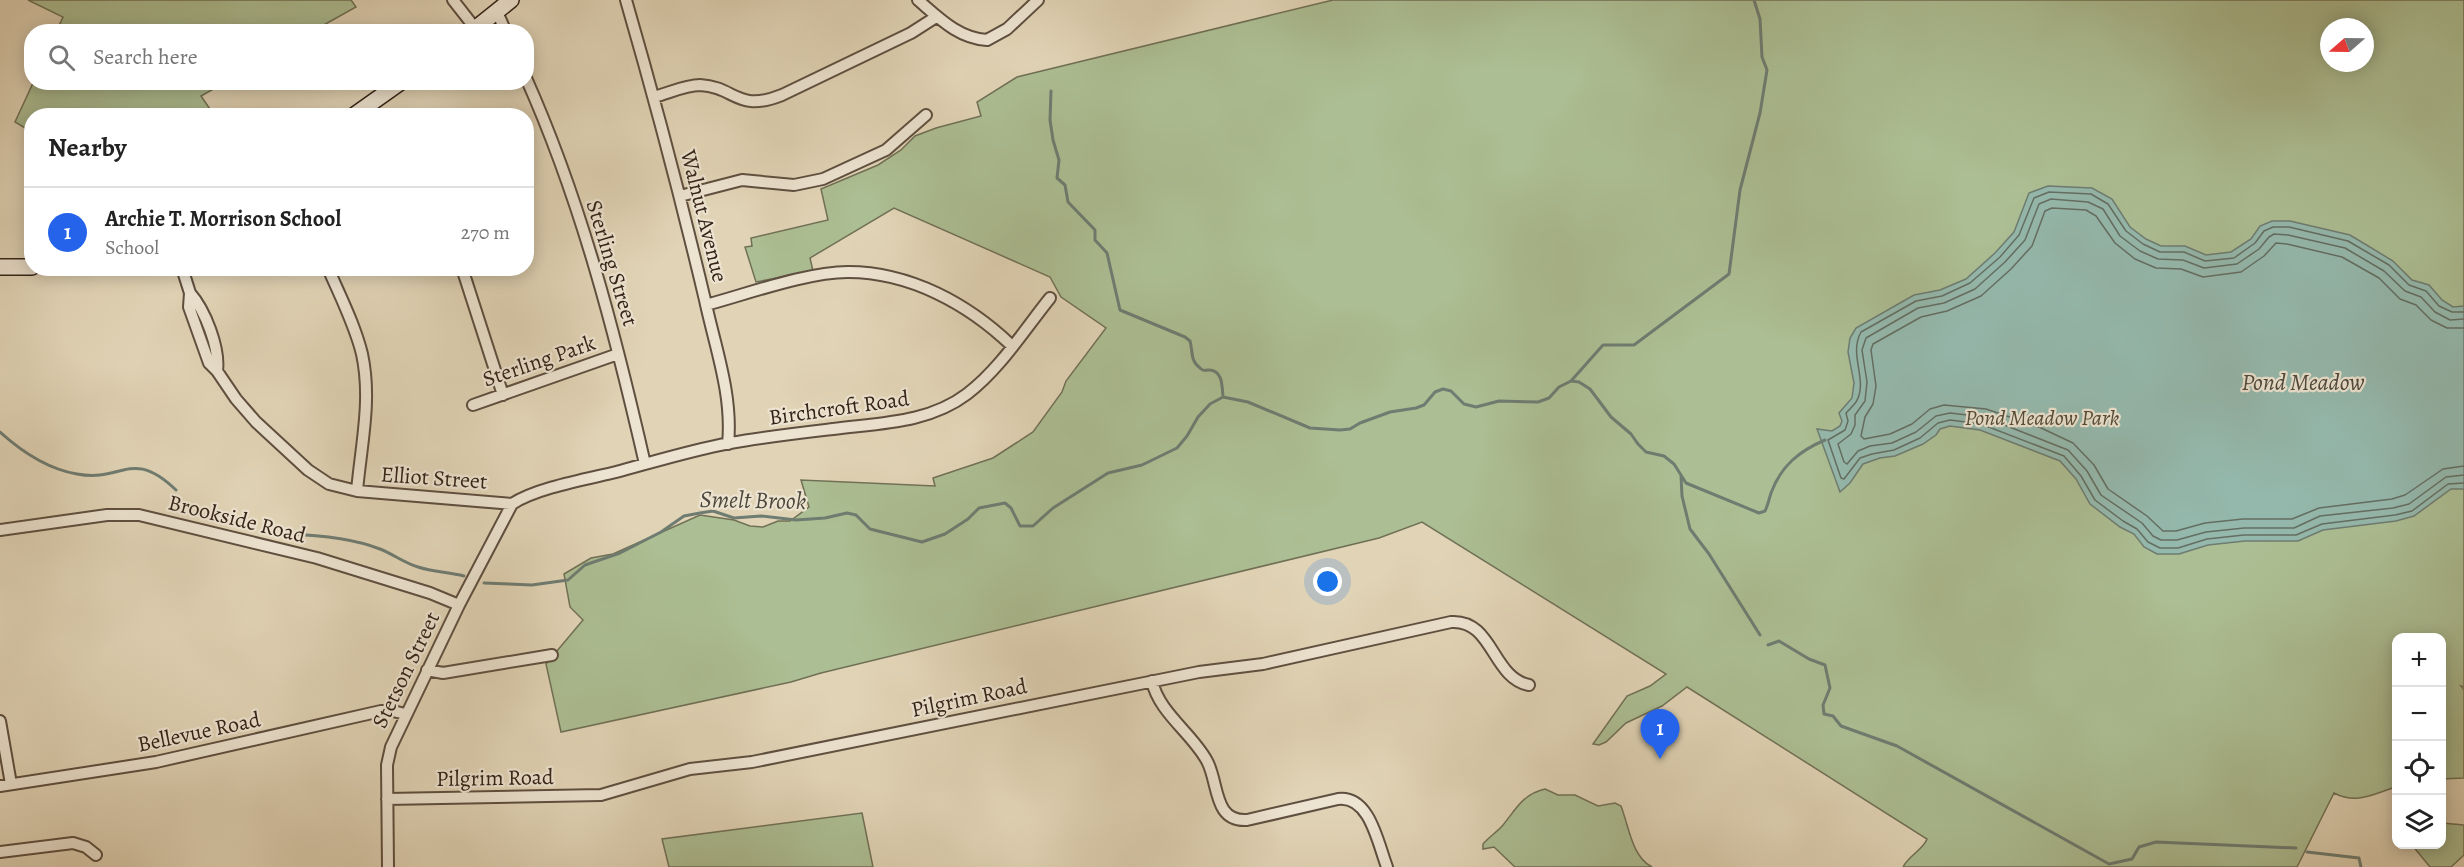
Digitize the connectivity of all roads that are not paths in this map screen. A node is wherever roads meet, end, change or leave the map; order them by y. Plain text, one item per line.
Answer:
1 (453, 0) edge
2 (511, 0) edge
3 (626, 0) edge
4 (918, 0) edge
5 (1038, 0) edge
6 (497, 12) junction
7 (936, 17) junction
8 (469, 24) edge
9 (481, 24) edge
10 (502, 24) edge
11 (391, 90) edge
12 (531, 90) edge
13 (654, 97) junction
14 (367, 108) edge
15 (926, 115) dead end
16 (680, 196) junction
17 (0, 267) edge
18 (24, 267) edge
19 (185, 276) edge
20 (331, 276) edge
21 (465, 276) edge
22 (1050, 298) dead end
23 (706, 305) junction
24 (1011, 345) junction
25 (618, 354) junction
26 (502, 395) junction
27 (473, 405) dead end
28 (728, 444) junction
29 (645, 464) junction
30 (357, 491) junction
31 (512, 504) junction
32 (0, 530) edge
33 (459, 605) junction
34 (552, 655) dead end
35 (427, 670) junction
36 (1152, 681) junction
37 (1529, 685) dead end
38 (405, 714) junction
39 (0, 721) edge
40 (5, 785) edge
41 (387, 799) junction
42 (0, 852) edge
43 (96, 855) dead end
44 (388, 867) edge
45 (1387, 867) edge

1 - 8 street
2 - 6 street
3 - 13 street, Walnut Avenue
4 - 7 street
5 - 7 street
6 - 9 street
6 - 10 street
7 - 13 street
11 - 14 street
12 - 25 street, Sterling Street
13 - 16 street, Walnut Avenue
15 - 16 street
16 - 23 street, Walnut Avenue
17 - 18 street
19 - 30 street
20 - 30 street, Elliot Street
21 - 26 street
22 - 24 street, Birchcroft Road
23 - 24 street
23 - 28 street, Walnut Avenue
24 - 28 street, Birchcroft Road
25 - 26 street, Sterling Park
25 - 29 street, Sterling Street
26 - 27 street, Sterling Park
28 - 29 street, Elliot Street
29 - 31 street, Elliot Street
30 - 31 street, Elliot Street
31 - 33 street, Stetson Street
32 - 33 street, Brookside Road
33 - 35 street, Stetson Street
34 - 35 street
35 - 38 street, Stetson Street
36 - 37 street, Pilgrim Road
36 - 41 street, Pilgrim Road
36 - 45 street
38 - 40 street, Bellevue Road
38 - 41 street, Stetson Street
39 - 40 street
41 - 44 street, Stetson Street
42 - 43 street

